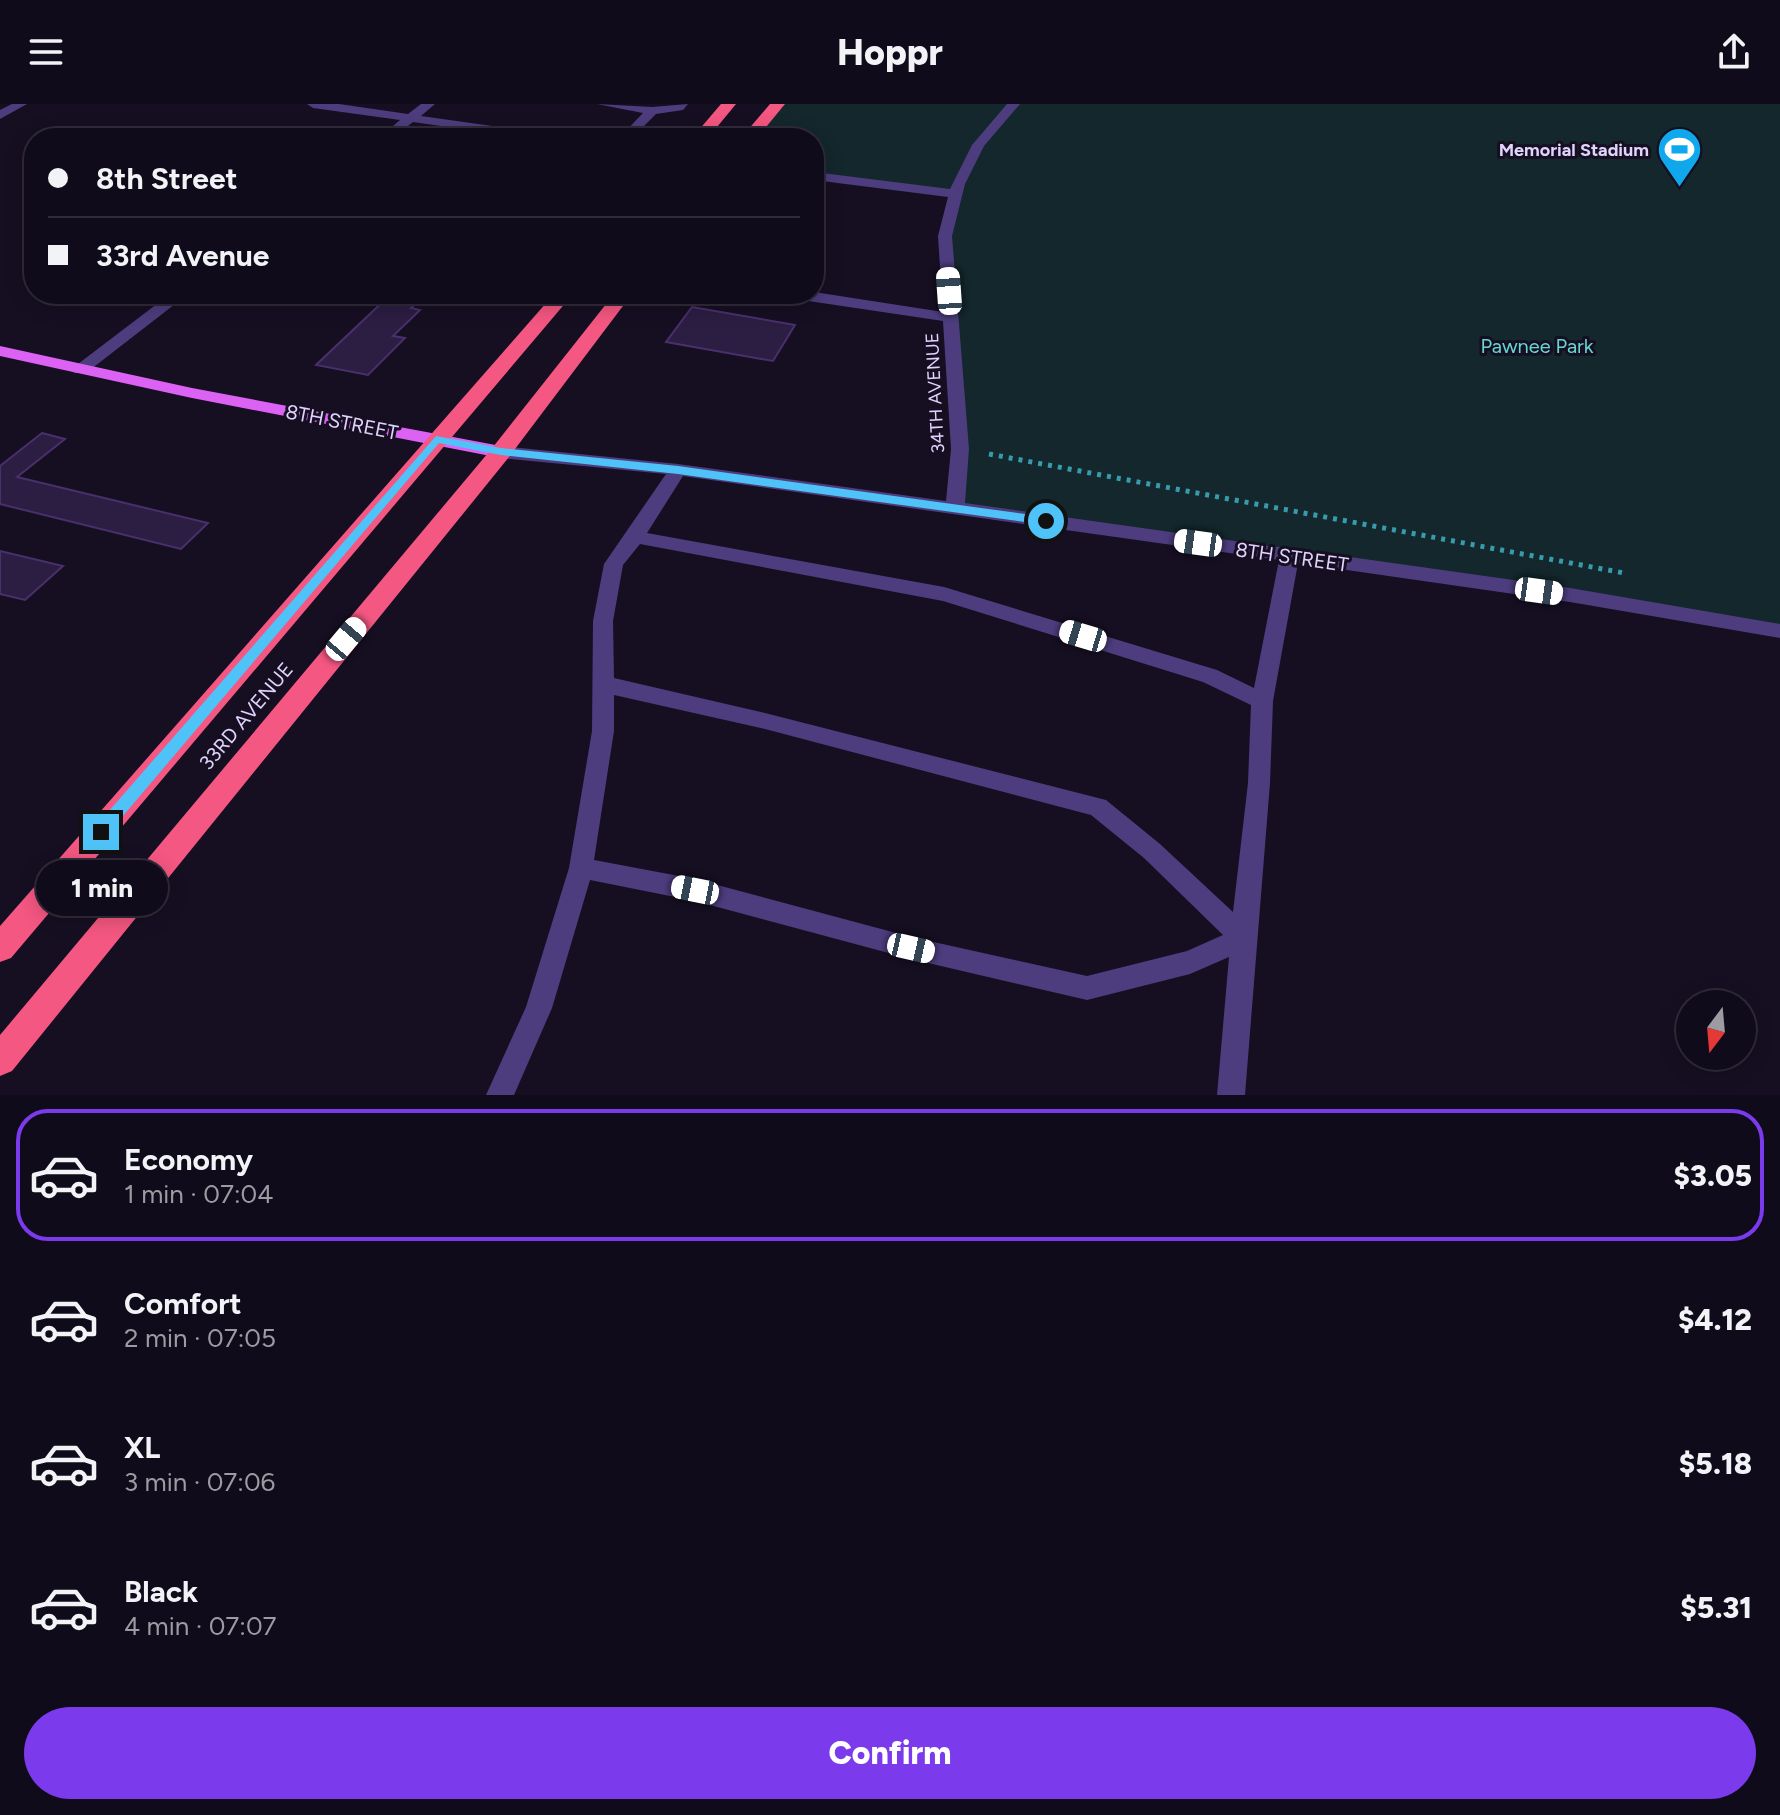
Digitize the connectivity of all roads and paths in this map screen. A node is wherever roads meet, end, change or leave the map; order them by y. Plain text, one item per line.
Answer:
1 (21, 104) edge
2 (313, 104) edge
3 (429, 104) edge
4 (603, 104) edge
5 (682, 104) edge
6 (729, 104) edge
7 (778, 104) edge
8 (1014, 104) edge
9 (652, 111) junction
10 (0, 115) edge
11 (411, 118) junction
12 (398, 128) edge
13 (480, 128) edge
14 (635, 128) edge
15 (709, 128) edge
16 (758, 128) edge
17 (824, 177) edge
18 (956, 194) junction
19 (824, 298) edge
20 (167, 304) edge
21 (555, 304) edge
22 (615, 304) edge
23 (951, 318) junction
24 (0, 351) edge
25 (80, 370) junction
26 (436, 439) junction
27 (960, 449) junction
28 (501, 452) junction
29 (678, 470) junction
30 (955, 508) junction
31 (635, 537) junction
32 (1289, 557) junction
33 (1625, 573) dead end
34 (1780, 631) edge
35 (603, 684) junction
36 (1262, 701) junction
37 (581, 868) junction
38 (1243, 938) junction
39 (0, 948) edge
40 (0, 1060) edge
41 (500, 1095) edge
42 (1231, 1095) edge

1 - 10 street
2 - 11 street
3 - 11 street
4 - 9 street
5 - 9 street
6 - 15 highway
7 - 16 highway
8 - 18 street, 34TH AVENUE
9 - 14 street
11 - 12 street
11 - 13 street
17 - 18 street
18 - 23 street, 34TH AVENUE
19 - 23 street
20 - 25 street
21 - 26 highway, 33RD AVENUE
22 - 28 highway, 33RD AVENUE
23 - 27 street, 34TH AVENUE
24 - 25 main road, 8TH STREET
25 - 26 main road, 8TH STREET
26 - 28 main road, 8TH STREET
26 - 39 highway, 33RD AVENUE
27 - 30 street, 34TH AVENUE
27 - 33 path
28 - 29 street, 8TH STREET
28 - 40 highway, 33RD AVENUE
29 - 30 street, 8TH STREET
29 - 31 street
30 - 32 street, 8TH STREET
31 - 35 street
31 - 36 street
32 - 34 street, 8TH STREET
32 - 36 street
35 - 37 street
35 - 38 street
36 - 38 street
37 - 38 street
37 - 41 street
38 - 42 street

